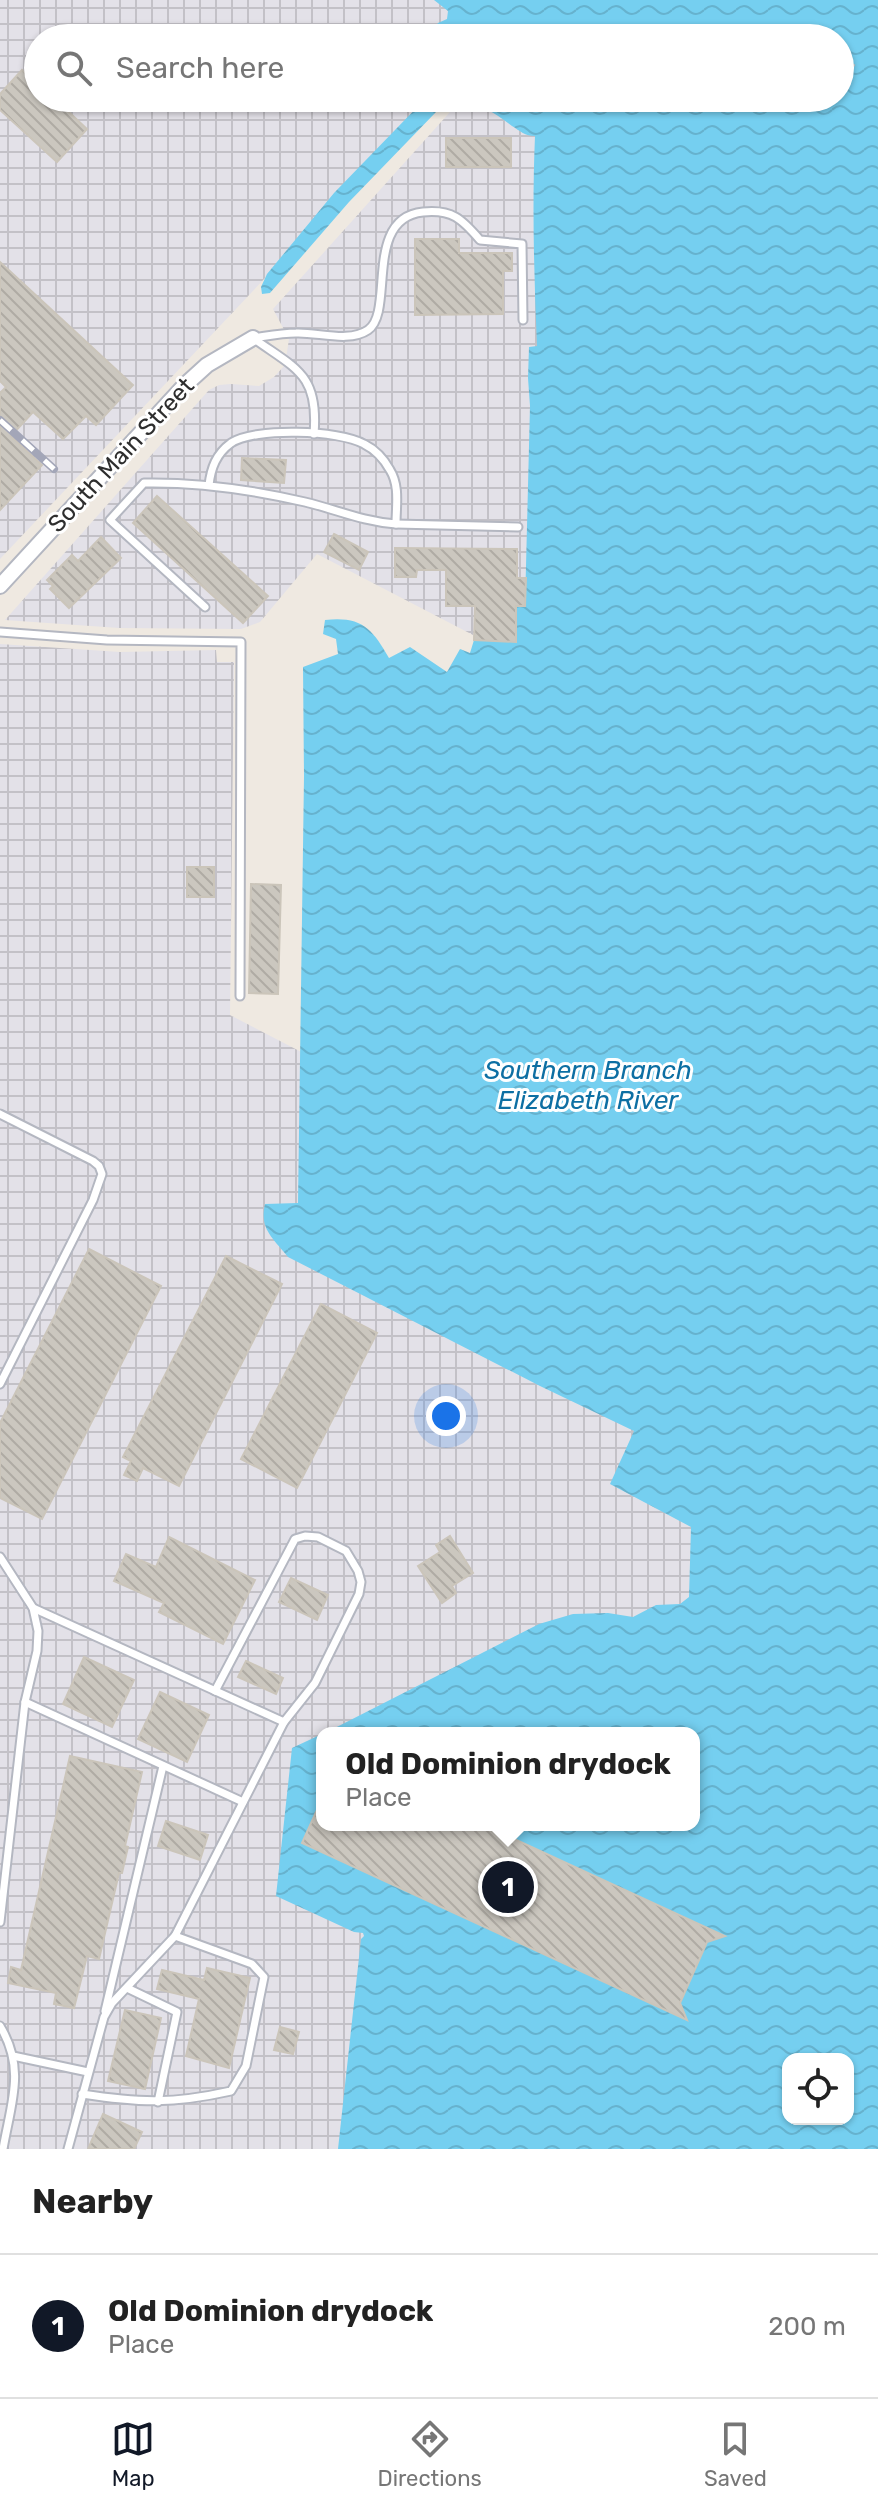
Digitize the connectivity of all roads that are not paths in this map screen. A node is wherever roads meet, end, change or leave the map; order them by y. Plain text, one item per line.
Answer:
1 (523, 320) dead end
2 (253, 338) junction
3 (314, 434) junction
4 (209, 485) junction
5 (396, 524) junction
6 (518, 527) dead end
7 (0, 586) edge
8 (205, 607) dead end
9 (0, 632) edge
10 (240, 996) dead end
11 (0, 1114) edge
12 (0, 1384) edge
13 (0, 1557) edge
14 (33, 1608) junction
15 (215, 1691) junction
16 (25, 1702) junction
17 (284, 1722) junction
18 (163, 1766) junction
19 (243, 1802) junction
20 (0, 1922) edge
21 (175, 1936) junction
22 (127, 1988) junction
23 (104, 2017) junction
24 (0, 2026) edge
25 (13, 2056) junction
26 (88, 2072) junction
27 (82, 2094) junction
28 (158, 2102) junction
29 (3, 2149) edge
30 (68, 2149) edge

1 - 2 lane
2 - 3 lane
2 - 7 street, South Main Street
3 - 4 lane
3 - 5 lane
4 - 5 lane
4 - 8 lane
5 - 6 lane
9 - 10 lane
11 - 12 lane
13 - 14 lane
14 - 15 lane
14 - 16 lane
15 - 17 lane
15 - 17 lane
16 - 18 lane
16 - 20 lane
17 - 19 lane
18 - 19 lane
18 - 23 lane
19 - 21 lane
21 - 22 lane
21 - 28 lane
22 - 23 lane
22 - 28 lane
23 - 26 lane
24 - 25 lane
25 - 26 lane
25 - 29 lane
26 - 27 lane
27 - 28 lane
27 - 30 lane

